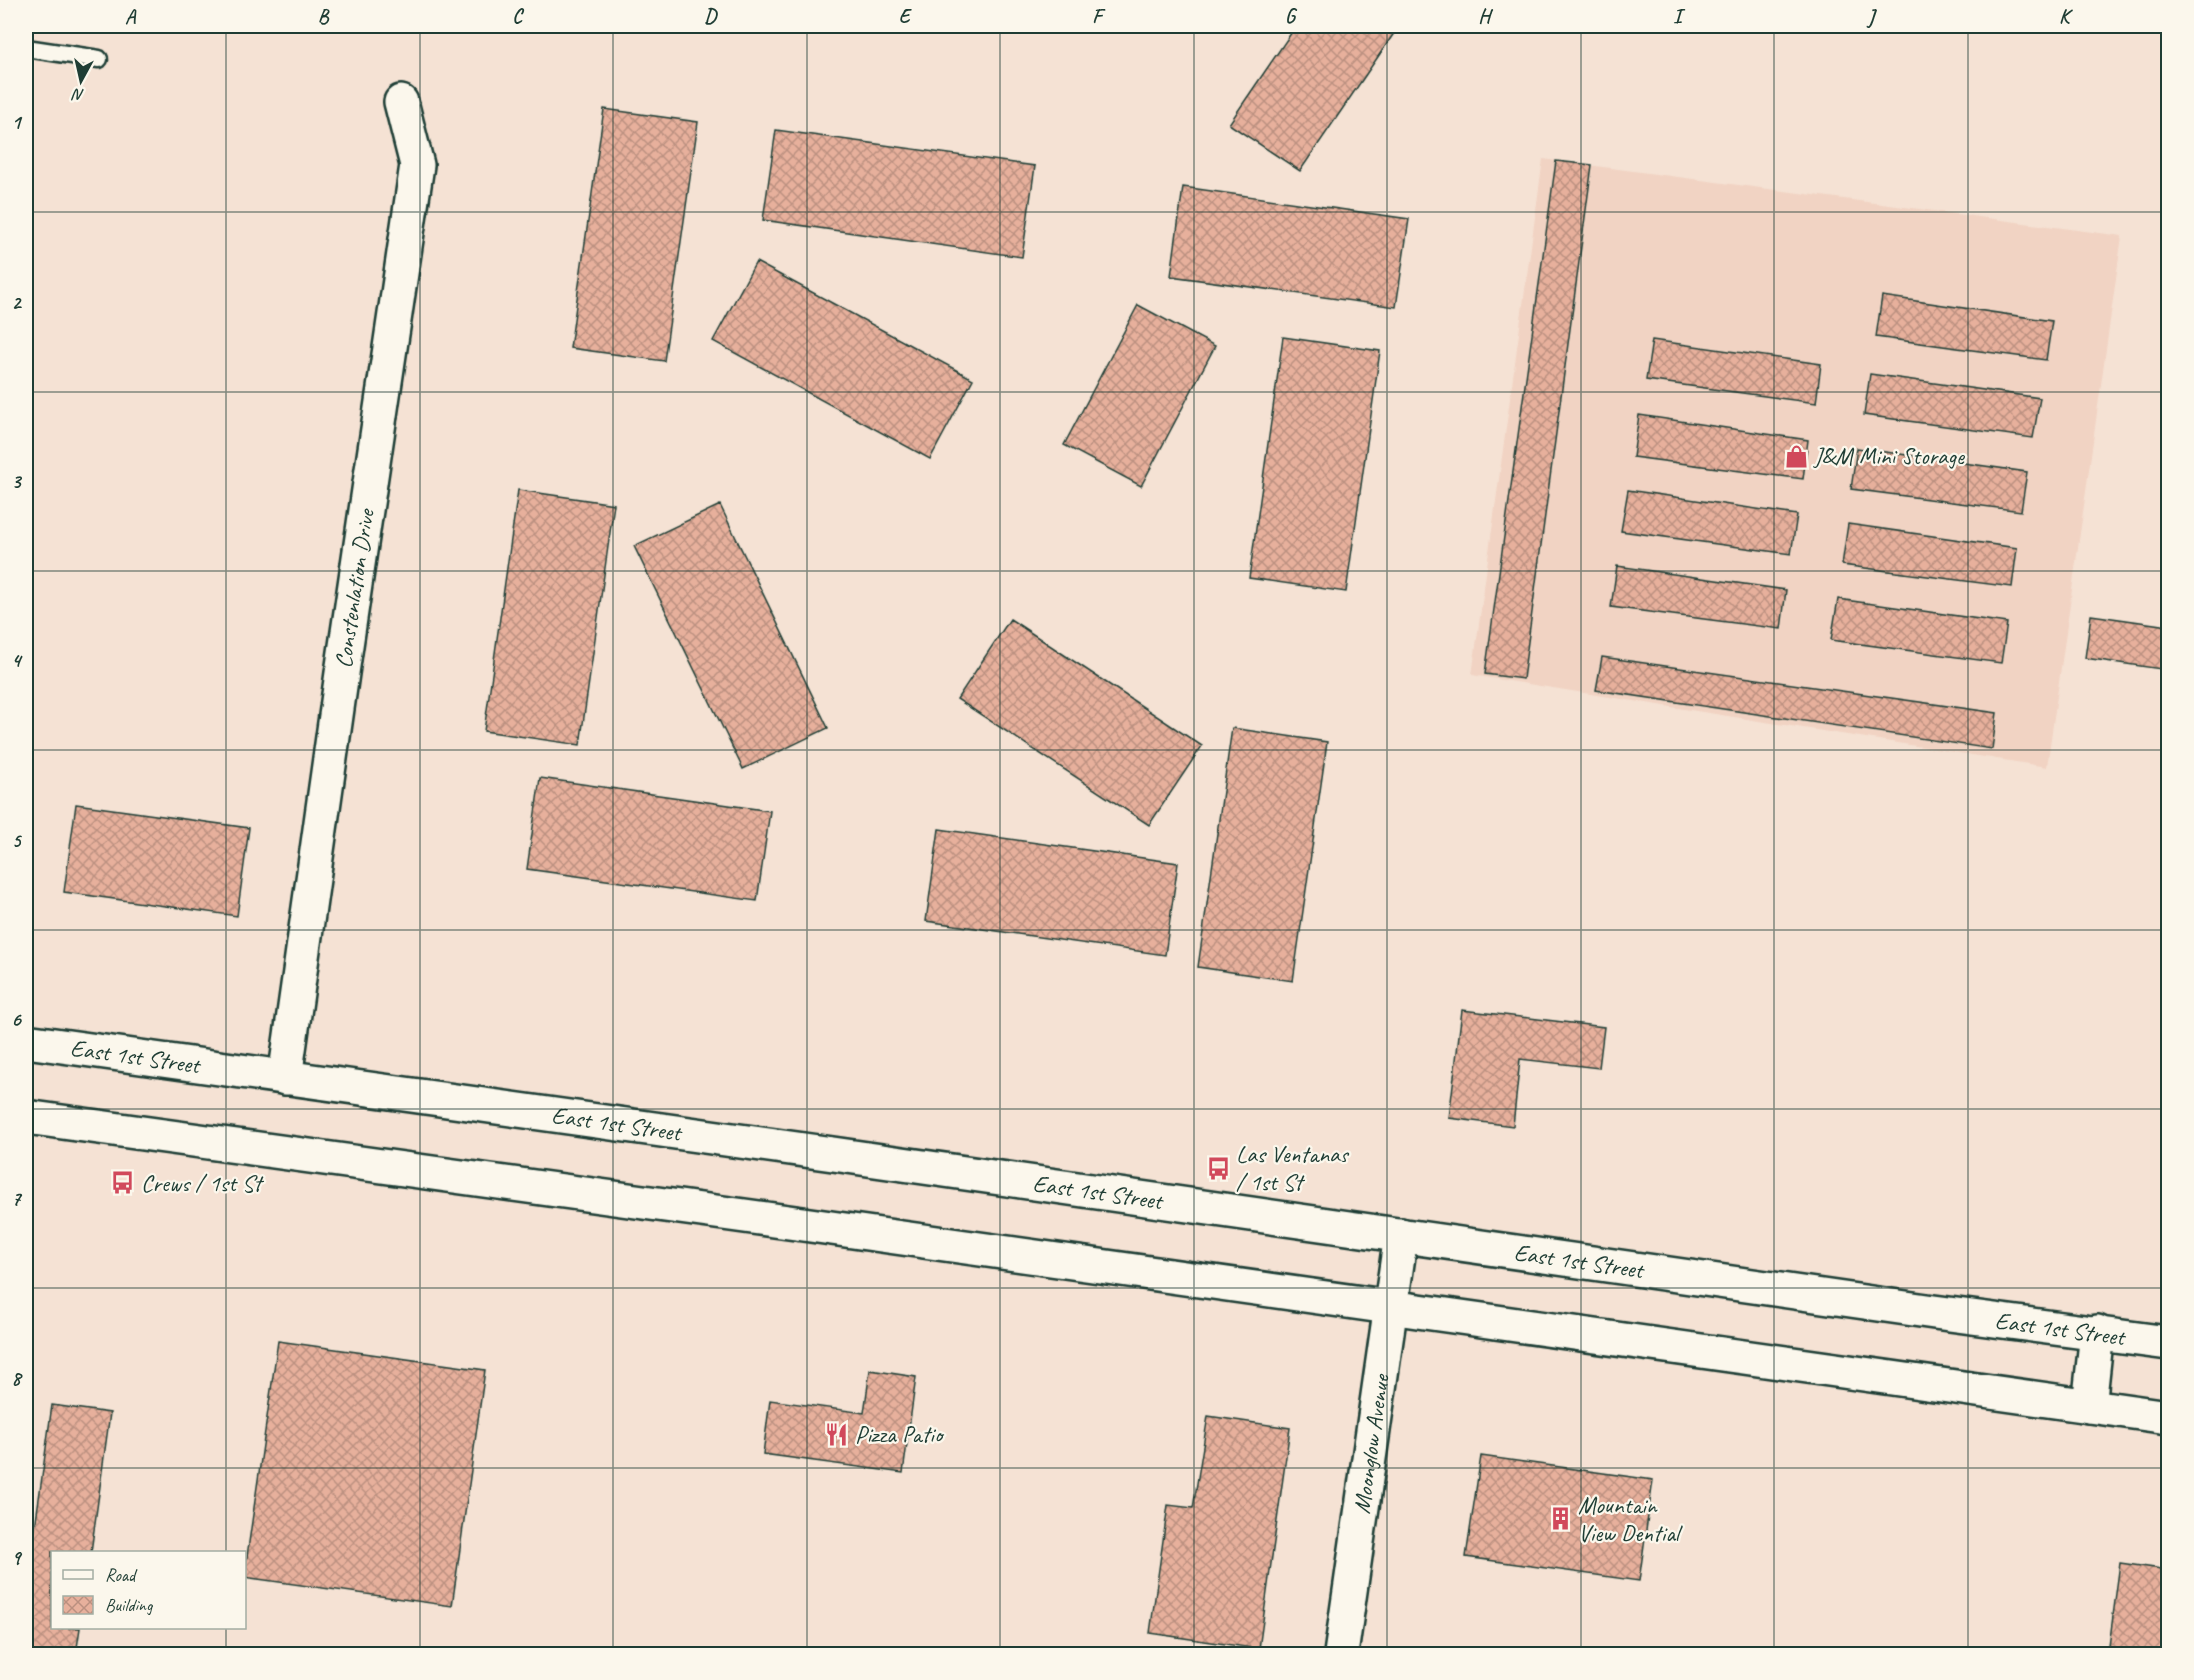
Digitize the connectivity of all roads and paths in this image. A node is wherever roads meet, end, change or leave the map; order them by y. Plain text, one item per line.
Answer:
1 (26, 48) edge
2 (99, 59) dead end
3 (401, 102) dead end
4 (26, 1041) edge
5 (285, 1078) junction
6 (26, 1118) edge
7 (1401, 1235) junction
8 (1392, 1307) junction
9 (2097, 1332) junction
10 (2169, 1343) edge
11 (2089, 1406) junction
12 (2169, 1417) edge
13 (1341, 1654) edge

1 - 2 lane
3 - 5 main road, Constenlation Drive
4 - 5 main road, East 1st Street
5 - 7 main road, East 1st Street
6 - 8 main road
7 - 8 main road, Moonglow Avenue
7 - 9 main road, East 1st Street
8 - 11 main road
8 - 13 main road, Moonglow Avenue
9 - 10 main road, East 1st Street
9 - 11 main road
11 - 12 main road

